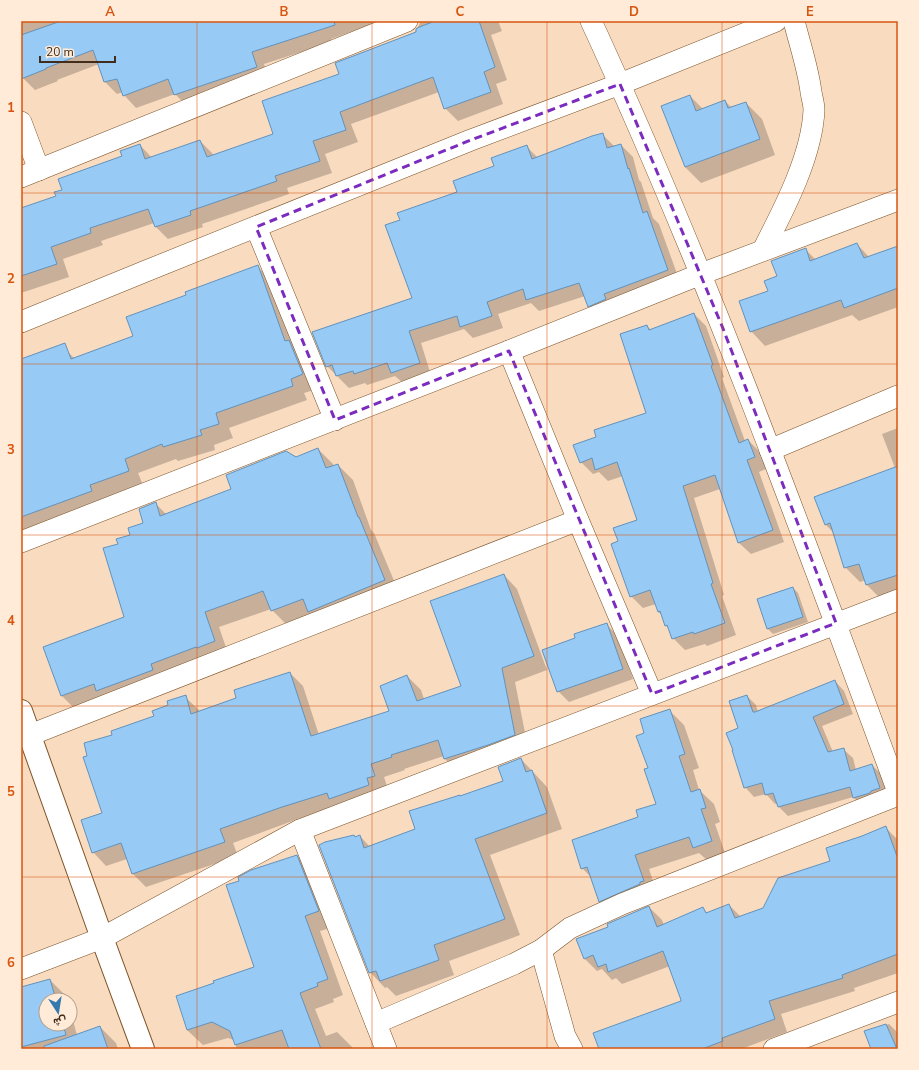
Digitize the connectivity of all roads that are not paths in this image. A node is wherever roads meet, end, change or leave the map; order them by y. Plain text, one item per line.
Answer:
1 (407, 21) edge
2 (591, 21) edge
3 (776, 21) edge
4 (794, 21) edge
5 (620, 84) junction
6 (21, 122) edge
7 (30, 173) edge
8 (898, 200) edge
9 (256, 227) junction
10 (763, 250) junction
11 (701, 274) junction
12 (21, 322) edge
13 (509, 351) junction
14 (898, 396) edge
15 (335, 420) junction
16 (770, 450) junction
17 (578, 520) junction
18 (21, 542) edge
19 (898, 600) edge
20 (836, 623) junction
21 (652, 694) junction
22 (21, 711) edge
23 (30, 735) junction
24 (898, 792) edge
25 (898, 795) edge
26 (300, 830) junction
27 (102, 938) junction
28 (541, 950) junction
29 (21, 968) edge
30 (898, 1002) edge
31 (376, 1023) junction
32 (143, 1049) edge
33 (386, 1049) edge
34 (572, 1049) edge
35 (774, 1049) edge

1 - 7 street
2 - 5 street
3 - 5 street
4 - 10 street
5 - 9 street
5 - 11 street
6 - 7 street
8 - 10 street
9 - 12 street
9 - 15 street
10 - 11 street
11 - 13 street
11 - 16 street
13 - 15 street
13 - 17 street
14 - 16 street
15 - 18 street
16 - 20 street
17 - 21 street
17 - 23 street
19 - 20 street
20 - 21 street
20 - 24 street
21 - 26 street
22 - 23 street
23 - 27 street
25 - 28 street
26 - 27 street
26 - 31 street
27 - 29 street
27 - 32 street
28 - 31 street
28 - 34 street
30 - 35 street
31 - 33 street

